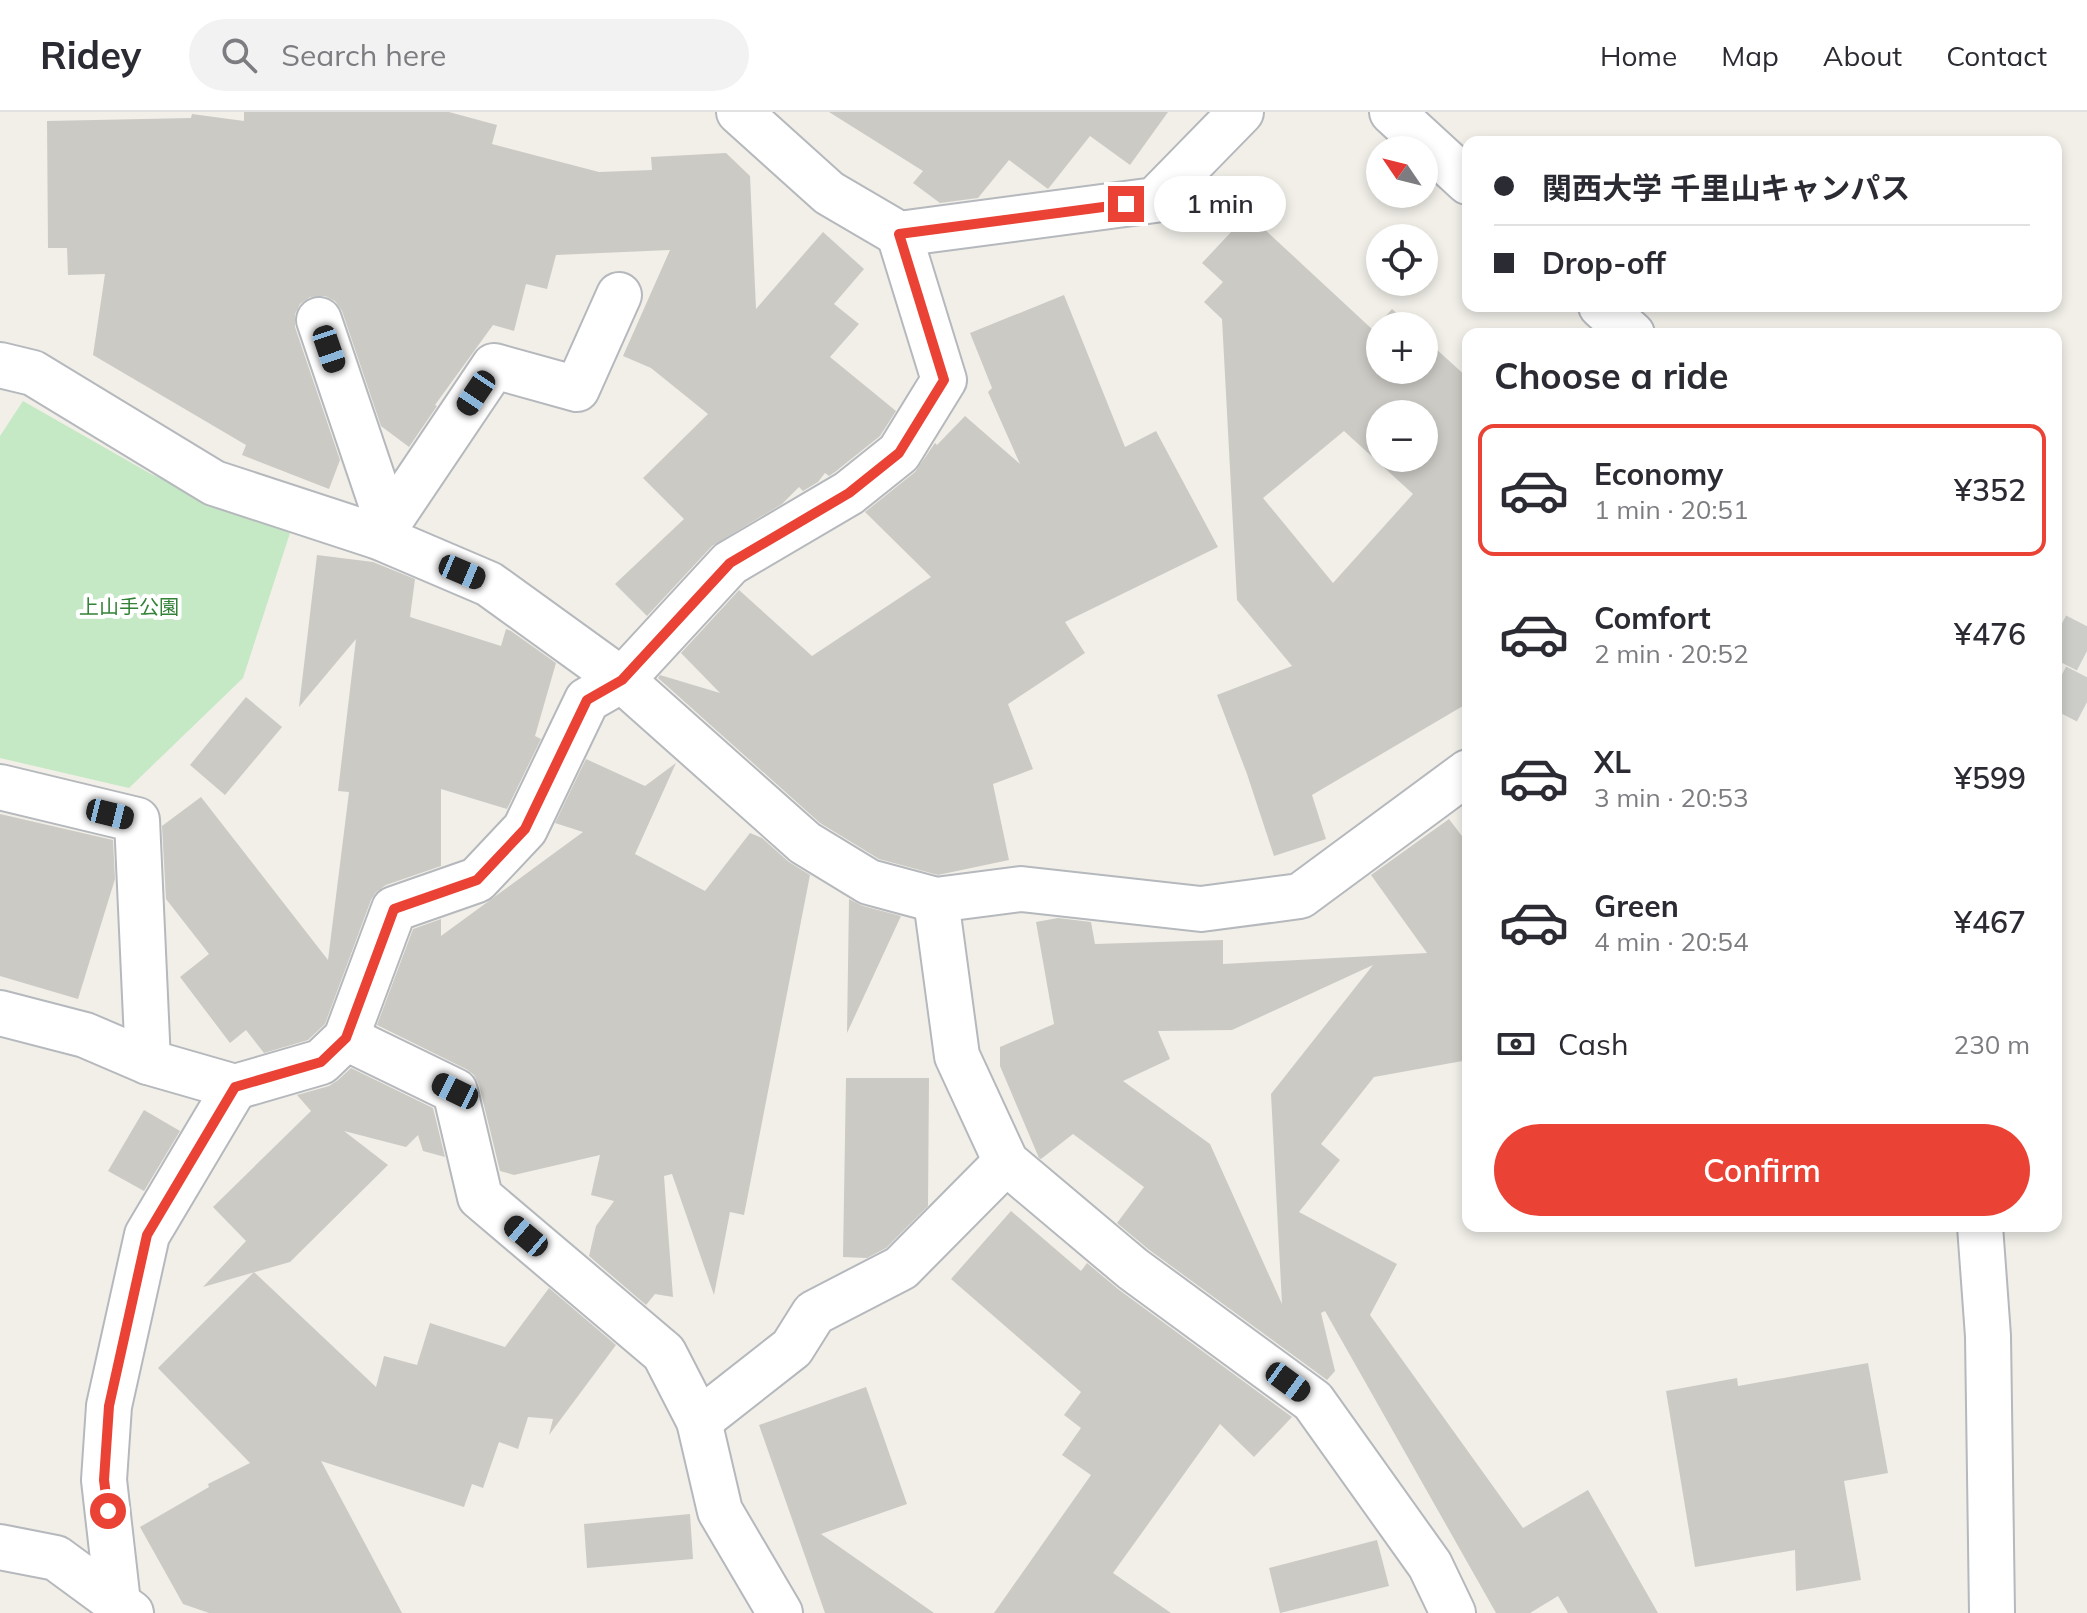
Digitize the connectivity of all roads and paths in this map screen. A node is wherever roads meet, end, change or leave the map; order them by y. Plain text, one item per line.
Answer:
1 (739, 112) edge
2 (1241, 112) edge
3 (1392, 112) edge
4 (1462, 176) edge
5 (899, 234) junction
6 (619, 295) dead end
7 (1608, 312) edge
8 (319, 320) dead end
9 (1625, 328) edge
10 (0, 365) edge
11 (384, 530) junction
12 (622, 680) junction
13 (1462, 776) edge
14 (0, 787) edge
15 (936, 900) junction
16 (0, 1013) edge
17 (346, 1038) junction
18 (148, 1062) junction
19 (235, 1087) junction
20 (1006, 1162) junction
21 (1980, 1232) edge
22 (699, 1421) junction
23 (0, 1547) edge
24 (1430, 1565) junction
25 (125, 1608) edge
26 (780, 1613) edge
27 (1425, 1613) edge
28 (1453, 1613) edge
29 (1992, 1613) edge

1 - 5 street
2 - 5 street
3 - 4 street
5 - 12 street
6 - 11 street
7 - 9 street
8 - 11 street
10 - 11 street
11 - 12 street
12 - 15 street
12 - 17 street
13 - 15 street
14 - 18 street
15 - 20 street
16 - 18 street
17 - 19 street
17 - 22 street
18 - 19 street
19 - 25 street
20 - 22 street
20 - 24 street
21 - 29 street
22 - 26 street
23 - 25 street
24 - 27 street
24 - 28 street

